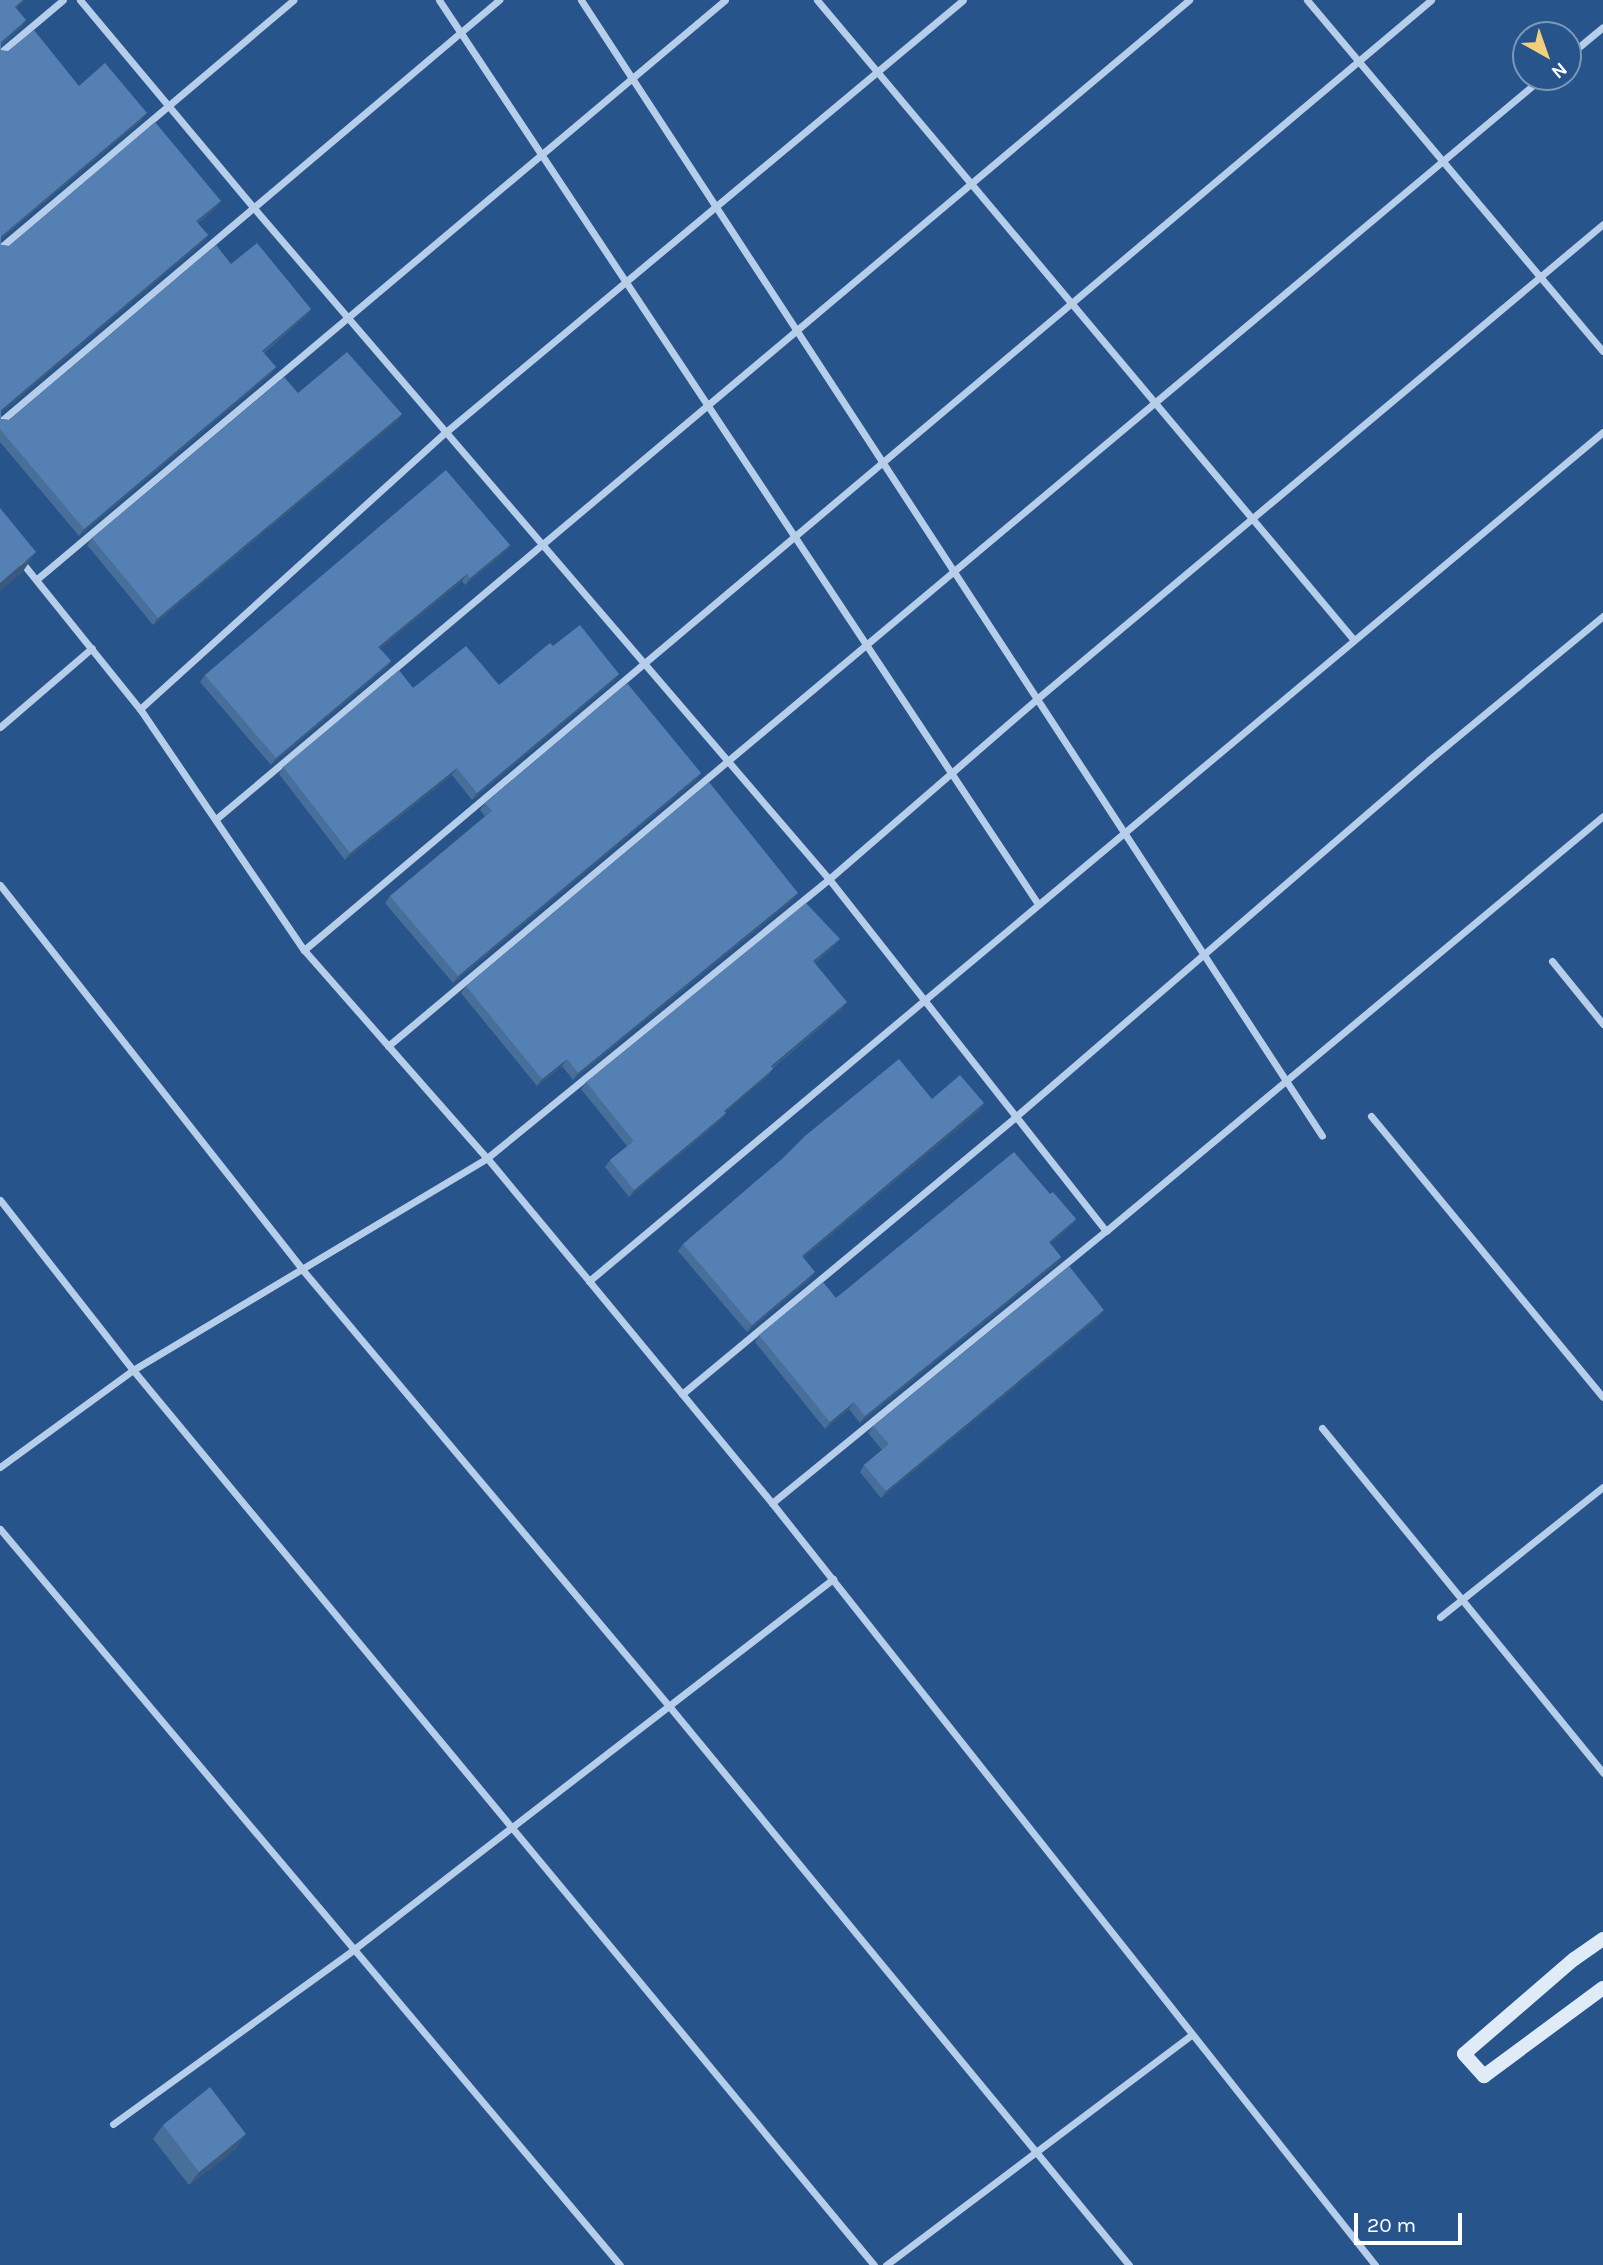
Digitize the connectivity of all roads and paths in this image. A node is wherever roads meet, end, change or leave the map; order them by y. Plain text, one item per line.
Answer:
1 (63, 0) edge
2 (80, 0) edge
3 (293, 0) edge
4 (439, 0) edge
5 (499, 0) edge
6 (581, 0) edge
7 (725, 0) edge
8 (817, 0) edge
9 (963, 0) edge
10 (1189, 0) edge
11 (1307, 0) edge
12 (1431, 0) edge
13 (1603, 27) edge
14 (460, 33) junction
15 (1582, 44) edge
16 (0, 53) edge
17 (1358, 61) junction
18 (877, 72) junction
19 (634, 76) junction
20 (1526, 91) edge
21 (168, 105) junction
22 (542, 153) junction
23 (1443, 161) junction
24 (972, 185) junction
25 (718, 206) junction
26 (253, 207) junction
27 (1603, 224) edge
28 (0, 248) edge
29 (1540, 277) junction
30 (628, 281) junction
31 (1070, 303) junction
32 (349, 316) junction
33 (797, 328) junction
34 (1603, 351) edge
35 (1155, 403) junction
36 (709, 405) junction
37 (0, 422) edge
38 (447, 431) junction
39 (1603, 432) edge
40 (883, 460) junction
41 (1251, 518) junction
42 (794, 534) junction
43 (544, 544) junction
44 (15, 553) edge
45 (955, 571) junction
46 (37, 579) junction
47 (1603, 616) edge
48 (1354, 640) junction
49 (867, 645) junction
50 (92, 648) junction
51 (644, 661) junction
52 (1038, 698) junction
53 (141, 709) junction
54 (0, 727) edge
55 (729, 761) junction
56 (952, 773) junction
57 (1603, 816) edge
58 (216, 820) junction
59 (1125, 831) junction
60 (829, 878) junction
61 (0, 885) edge
62 (1038, 904) junction
63 (304, 950) junction
64 (1204, 953) junction
65 (1552, 961) dead end
66 (922, 1000) junction
67 (1603, 1024) edge
68 (388, 1046) junction
69 (1287, 1082) junction
70 (1371, 1116) dead end
71 (1014, 1118) junction
72 (1322, 1136) dead end
73 (487, 1158) junction
74 (0, 1200) edge
75 (1105, 1231) junction
76 (301, 1268) junction
77 (589, 1281) junction
78 (133, 1370) junction
79 (682, 1394) junction
80 (1603, 1398) edge
81 (1322, 1428) dead end
82 (0, 1467) edge
83 (1603, 1487) edge
84 (772, 1503) junction
85 (0, 1530) edge
86 (833, 1579) junction
87 (1462, 1600) junction
88 (1440, 1617) dead end
89 (669, 1706) junction
90 (1603, 1773) edge
91 (511, 1825) junction
92 (1603, 1939) edge
93 (353, 1950) junction
94 (1603, 1988) edge
95 (1192, 2034) junction
96 (113, 2124) dead end
97 (1035, 2151) junction
98 (620, 2265) edge
99 (874, 2265) edge
100 (886, 2265) edge
101 (1129, 2265) edge
102 (1375, 2265) edge

1 - 16 street
2 - 21 street
3 - 21 street
4 - 14 street
5 - 14 street
6 - 19 street
7 - 19 street
8 - 18 street
9 - 18 street
10 - 24 street
11 - 17 street
12 - 17 street
13 - 15 street
14 - 22 street
14 - 26 street
17 - 23 street
17 - 31 street
18 - 24 street
18 - 25 street
19 - 22 street
19 - 25 street
20 - 23 street
21 - 26 street
21 - 28 street
22 - 30 street
22 - 32 street
23 - 29 street
23 - 35 street
24 - 31 street
24 - 33 street
25 - 30 street
25 - 33 street
26 - 32 street
26 - 37 street
27 - 29 street
29 - 34 street
29 - 41 street
30 - 36 street
30 - 38 street
31 - 35 street
31 - 40 street
32 - 38 street
32 - 46 street
33 - 36 street
33 - 40 street
35 - 41 street
35 - 45 street
36 - 42 street
36 - 43 street
38 - 43 street
38 - 53 street
39 - 48 street
40 - 42 street
40 - 45 street
41 - 48 street
41 - 52 street
42 - 49 street
42 - 51 street
43 - 51 street
43 - 58 street
44 - 46 street
45 - 49 street
45 - 52 street
46 - 50 street
47 - 64 street
48 - 59 street
49 - 55 street
49 - 56 street
50 - 53 street
50 - 54 street
51 - 55 street
51 - 63 street
52 - 56 street
52 - 59 street
53 - 58 street
55 - 60 street
55 - 68 street
56 - 60 street
56 - 62 street
57 - 69 street
58 - 63 street
59 - 62 street
59 - 64 street
60 - 66 street
60 - 73 street
61 - 76 street
62 - 66 street
63 - 68 street
64 - 69 street
64 - 71 street
65 - 67 street
66 - 71 street
66 - 77 street
68 - 73 street
69 - 72 street
69 - 75 street
70 - 80 street
71 - 75 street
71 - 79 street
73 - 76 street
73 - 77 street
74 - 78 street
75 - 84 street
76 - 78 street
76 - 89 street
77 - 79 street
78 - 82 street
78 - 91 street
79 - 84 street
81 - 87 street
83 - 87 street
84 - 86 street
85 - 93 street
86 - 89 street
86 - 95 street
87 - 88 street
87 - 90 street
89 - 91 street
89 - 97 street
91 - 93 street
91 - 99 street
92 - 94 street
93 - 96 street
93 - 98 street
95 - 97 street
95 - 102 street
97 - 100 street
97 - 101 street

